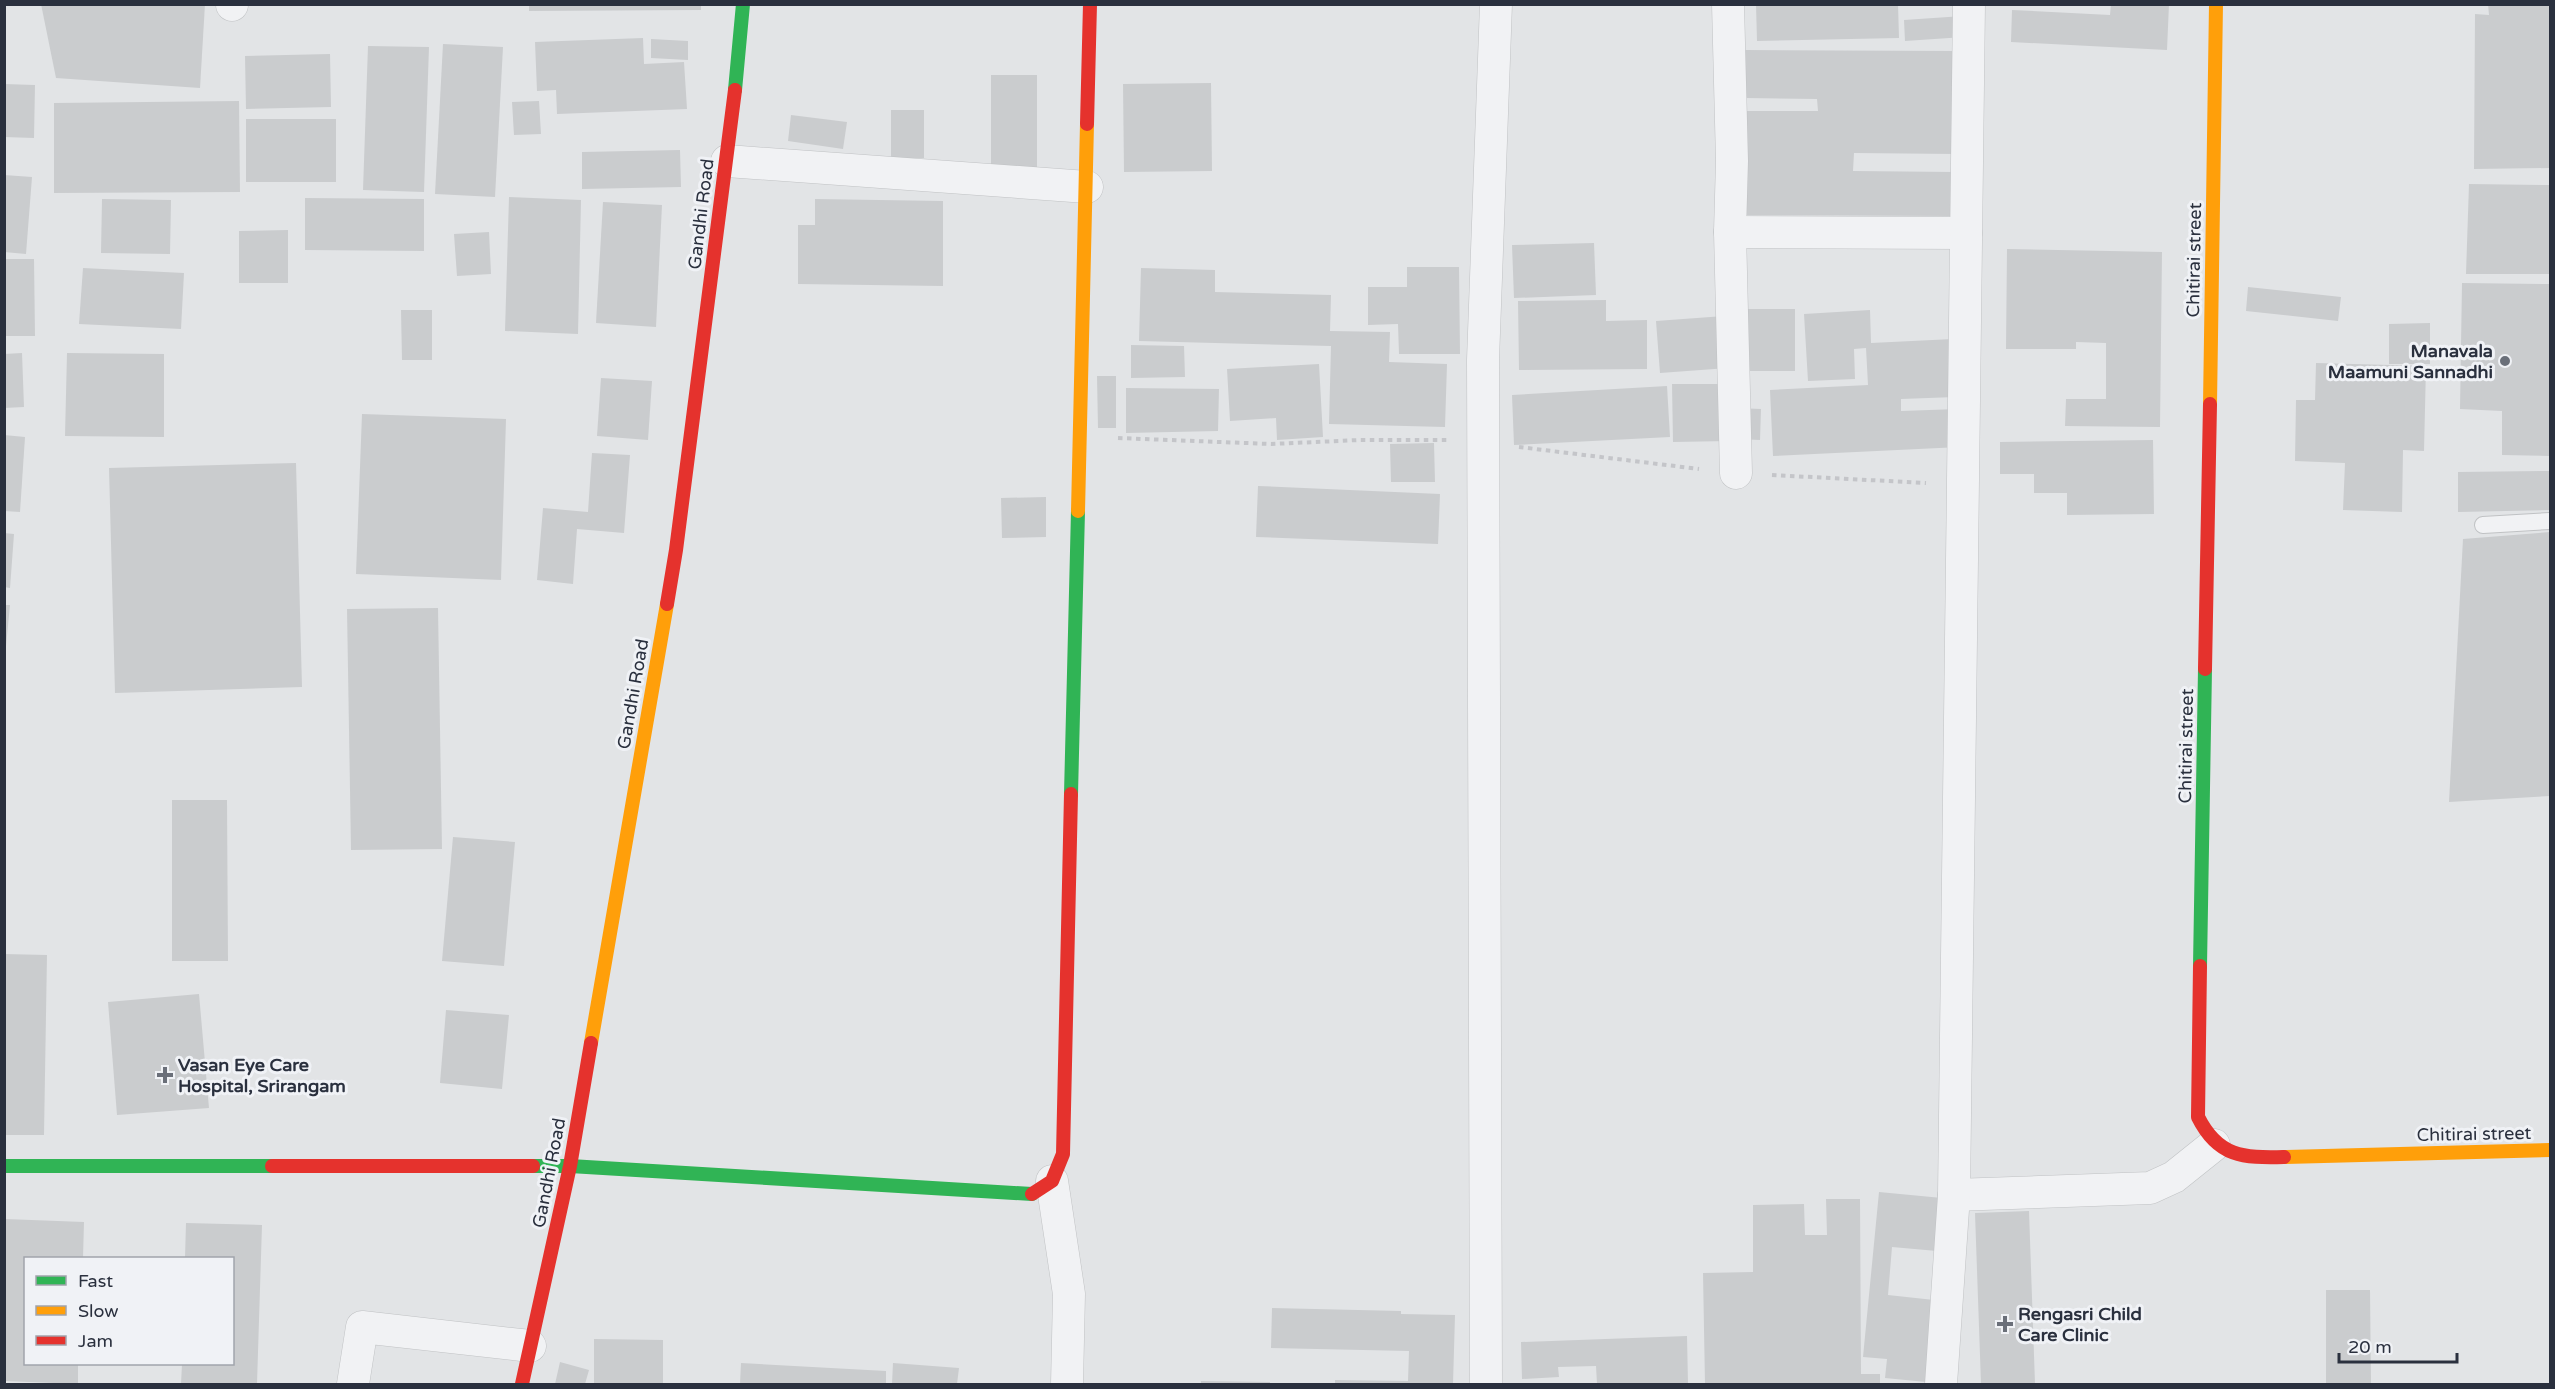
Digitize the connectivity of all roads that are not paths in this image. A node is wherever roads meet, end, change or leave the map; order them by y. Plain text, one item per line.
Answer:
1 (743, 4) edge
2 (1090, 4) edge
3 (1496, 4) edge
4 (1728, 4) edge
5 (1969, 4) edge
6 (2216, 4) edge
7 (727, 161) junction
8 (1088, 187) junction
9 (1730, 232) junction
10 (1966, 232) junction
11 (1736, 473) dead end
12 (2550, 521) edge
13 (2483, 525) dead end
14 (2214, 1145) junction
15 (2550, 1150) edge
16 (4, 1166) edge
17 (570, 1166) junction
18 (1052, 1181) junction
19 (1954, 1195) junction
20 (530, 1346) junction
21 (353, 1384) edge
22 (522, 1384) edge
23 (1067, 1384) edge
24 (1486, 1384) edge
25 (1941, 1384) edge

1 - 7 street, Gandhi Road
2 - 8 street
3 - 24 street
4 - 9 street
5 - 10 street
6 - 14 street, Chitirai street
7 - 8 street
7 - 17 street, Gandhi Road
8 - 18 street
9 - 10 street
9 - 11 street
10 - 19 street
12 - 13 lane
14 - 15 street, Chitirai street
14 - 19 street
16 - 17 street
17 - 18 street
17 - 20 street, Gandhi Road
18 - 23 street
19 - 25 street
20 - 21 street
20 - 22 street, Gandhi Road

